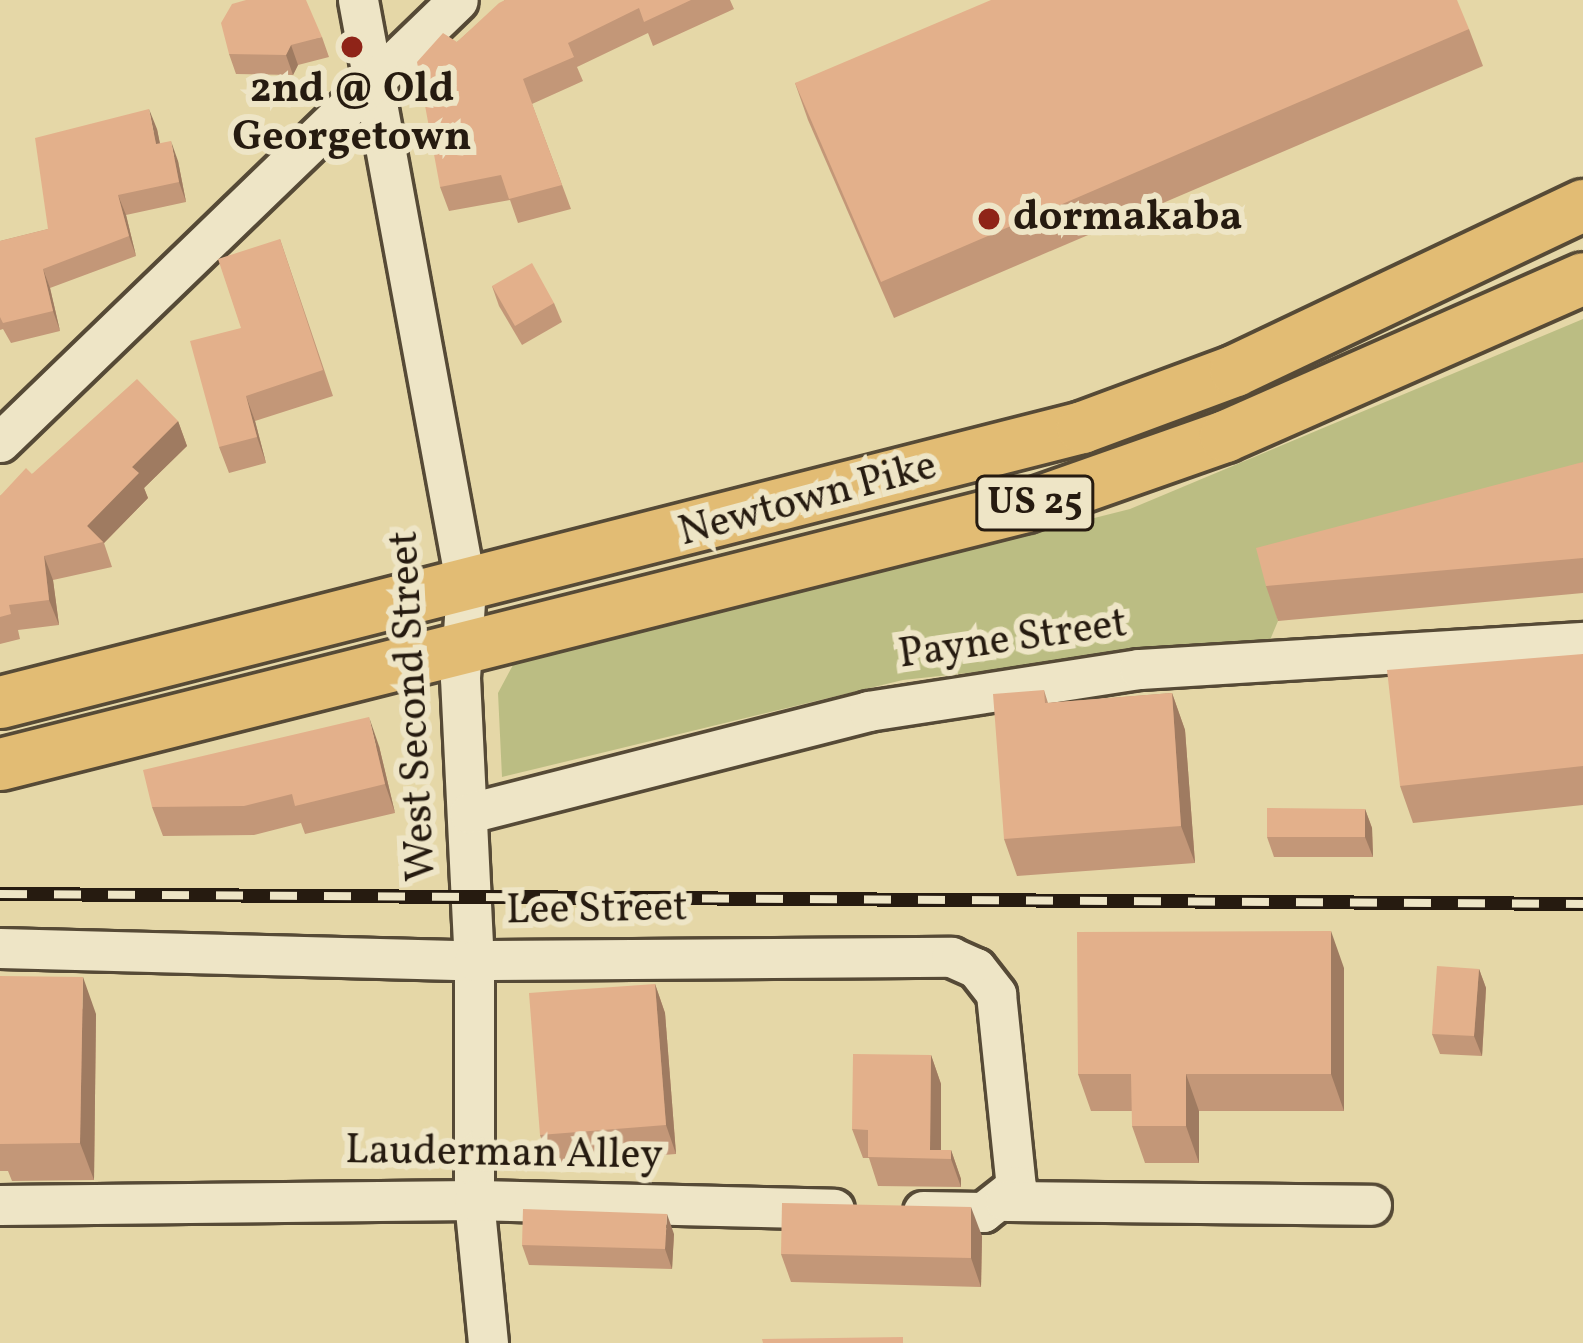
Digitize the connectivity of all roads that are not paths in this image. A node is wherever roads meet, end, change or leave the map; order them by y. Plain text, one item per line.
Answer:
1 (358, 0) edge
2 (458, 0) edge
3 (376, 76) junction
4 (1583, 205) edge
5 (1583, 278) edge
6 (0, 442) edge
7 (466, 587) junction
8 (1583, 642) edge
9 (460, 647) junction
10 (0, 702) edge
11 (0, 764) edge
12 (469, 814) junction
13 (0, 948) edge
14 (474, 960) junction
15 (474, 1200) junction
16 (1005, 1201) junction
17 (0, 1205) edge
18 (1371, 1205) dead end
19 (488, 1343) edge

1 - 3 street, West Second Street
2 - 3 street
3 - 6 street
3 - 7 street, West Second Street
4 - 7 main road, Newtown Pike / US 25
5 - 9 main road, Newtown Pike / US 25
7 - 9 street, West Second Street
7 - 10 main road, Newtown Pike / US 25
8 - 12 street, Payne Street
9 - 11 main road, Newtown Pike / US 25
9 - 12 street, West Second Street
12 - 14 street, West Second Street
13 - 14 street, Lee Street
14 - 15 street, West Second Street
14 - 16 street, Lee Street
15 - 16 street, Lauderman Alley
15 - 17 street, Lauderman Alley
15 - 19 street, West Second Street
16 - 18 street, Lauderman Alley

